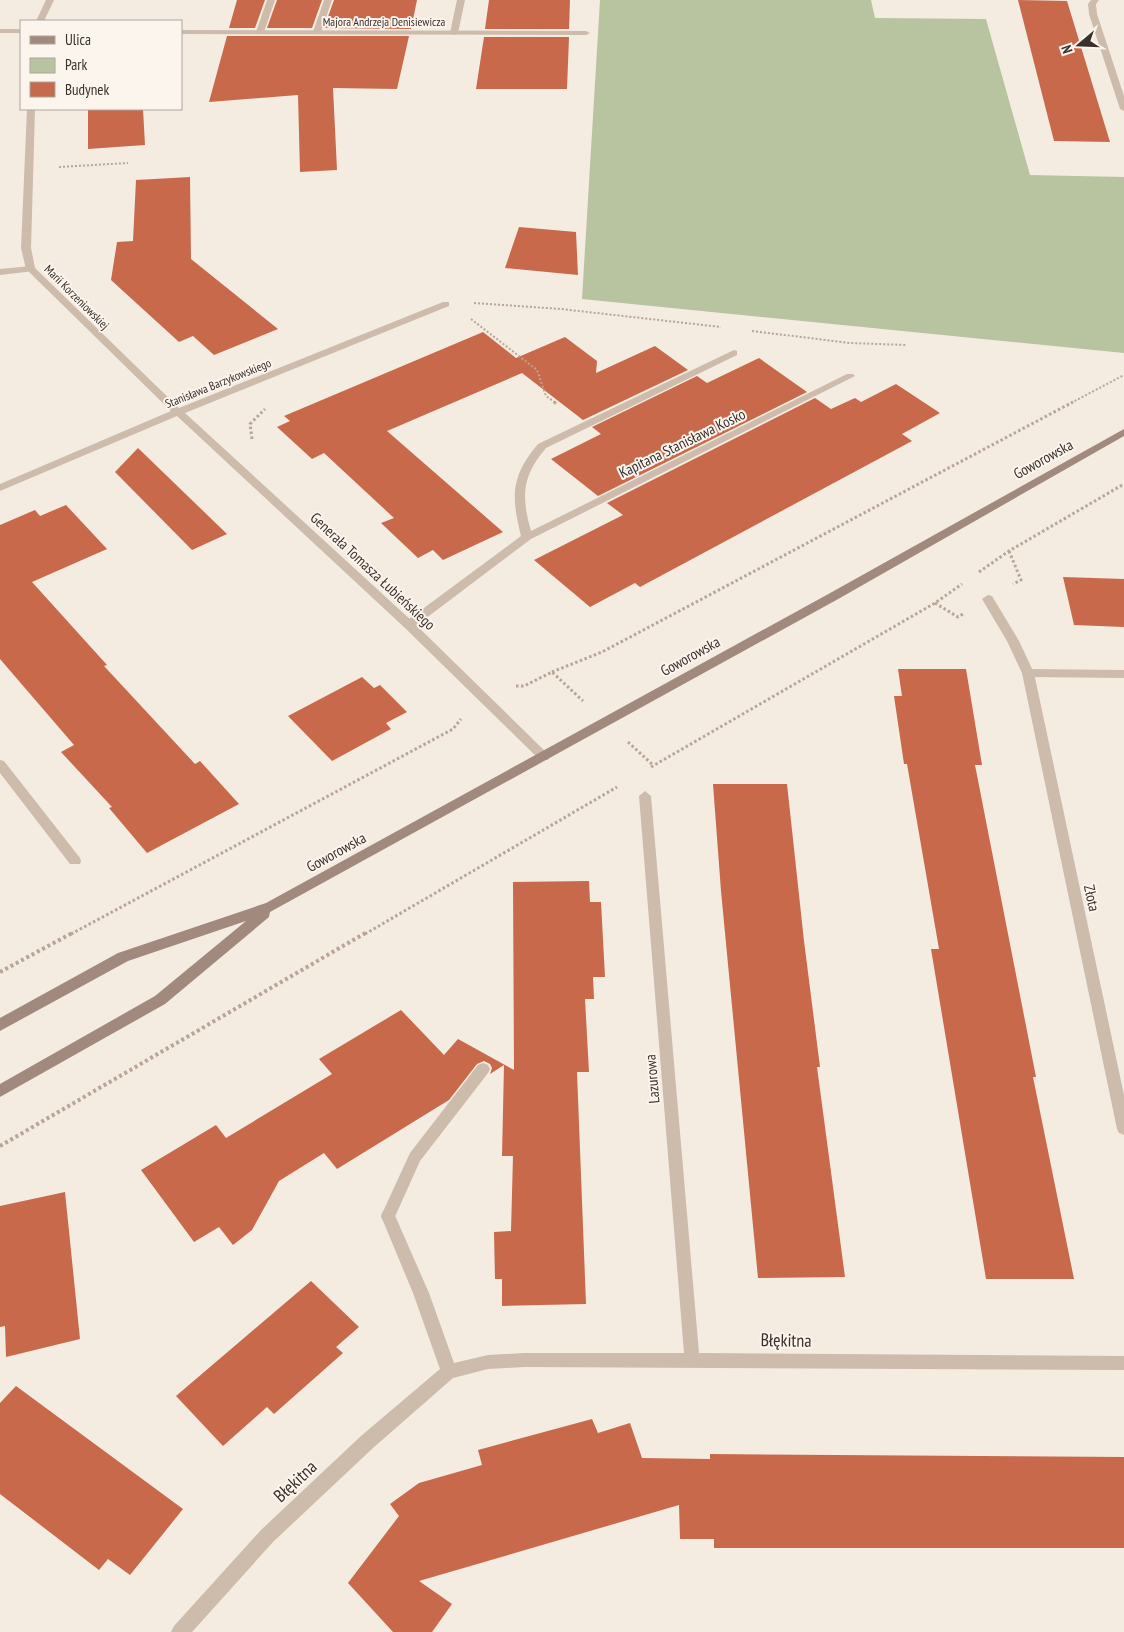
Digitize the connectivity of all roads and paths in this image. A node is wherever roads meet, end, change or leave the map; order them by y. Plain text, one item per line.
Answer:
1 (50, 0) edge
2 (271, 0) edge
3 (328, 0) edge
4 (461, 0) edge
5 (1095, 0) edge
6 (40, 20) edge
7 (0, 31) edge
8 (20, 31) edge
9 (182, 32) edge
10 (260, 32) junction
11 (317, 32) junction
12 (454, 33) junction
13 (586, 33) dead end
14 (1124, 109) edge
15 (31, 110) edge
16 (128, 163) dead end
17 (57, 167) dead end
18 (31, 269) junction
19 (0, 272) edge
20 (446, 304) joint
21 (464, 313) dead end
22 (731, 328) dead end
23 (750, 331) dead end
24 (906, 345) dead end
25 (734, 354) dead end
26 (850, 376) dead end
27 (1124, 376) edge
28 (266, 408) dead end
29 (178, 412) junction
30 (585, 426) junction
31 (1124, 432) edge
32 (252, 440) dead end
33 (1124, 484) edge
34 (0, 488) edge
35 (527, 537) junction
36 (1009, 551) junction
37 (972, 577) dead end
38 (1021, 580) dead end
39 (964, 582) dead end
40 (988, 599) dead end
41 (408, 626) junction
42 (552, 672) dead end
43 (1028, 673) junction
44 (1124, 674) edge
45 (453, 729) dead end
46 (544, 757) junction
47 (0, 764) edge
48 (646, 770) dead end
49 (624, 783) dead end
50 (645, 796) dead end
51 (75, 860) dead end
52 (270, 907) junction
53 (0, 972) edge
54 (0, 1025) edge
55 (483, 1069) dead end
56 (0, 1092) edge
57 (1124, 1130) edge
58 (0, 1146) edge
59 (692, 1359) junction
60 (1124, 1363) edge
61 (449, 1372) junction
62 (180, 1632) edge

1 - 6 street
2 - 10 street
3 - 11 street
4 - 12 street
5 - 14 street
7 - 8 street
9 - 10 street, Majora Andrzeja Denisiewicza
10 - 11 street, Majora Andrzeja Denisiewicza
11 - 12 street, Majora Andrzeja Denisiewicza
12 - 13 street, Majora Andrzeja Denisiewicza
15 - 18 street, Marii Korzeniowskiej
16 - 17 path
18 - 19 street
18 - 29 street, Marii Korzeniowskiej
20 - 22 path
20 - 29 street, Stanisława Barzykowskiego
21 - 30 path
23 - 24 path
25 - 30 street
26 - 35 street, Kapitana Stanisława Kosko
27 - 42 path
28 - 32 path
29 - 34 street, Stanisława Barzykowskiego
29 - 41 street, Generała Tomasza Łubieńskiego
30 - 35 street
31 - 46 street, Goworowska
33 - 36 path
35 - 41 street, Kapitana Stanisława Kosko
36 - 37 path
36 - 38 path
39 - 48 path
40 - 43 street, Złota
41 - 46 street, Generała Tomasza Łubieńskiego
43 - 44 street
43 - 57 street, Złota
45 - 53 path
46 - 52 street, Goworowska
47 - 51 street
49 - 58 path
50 - 59 street, Lazurowa
52 - 54 street, Goworowska
52 - 56 street, Goworowska
55 - 61 street
59 - 60 street, Błękitna
59 - 61 street, Błękitna
61 - 62 street, Błękitna

